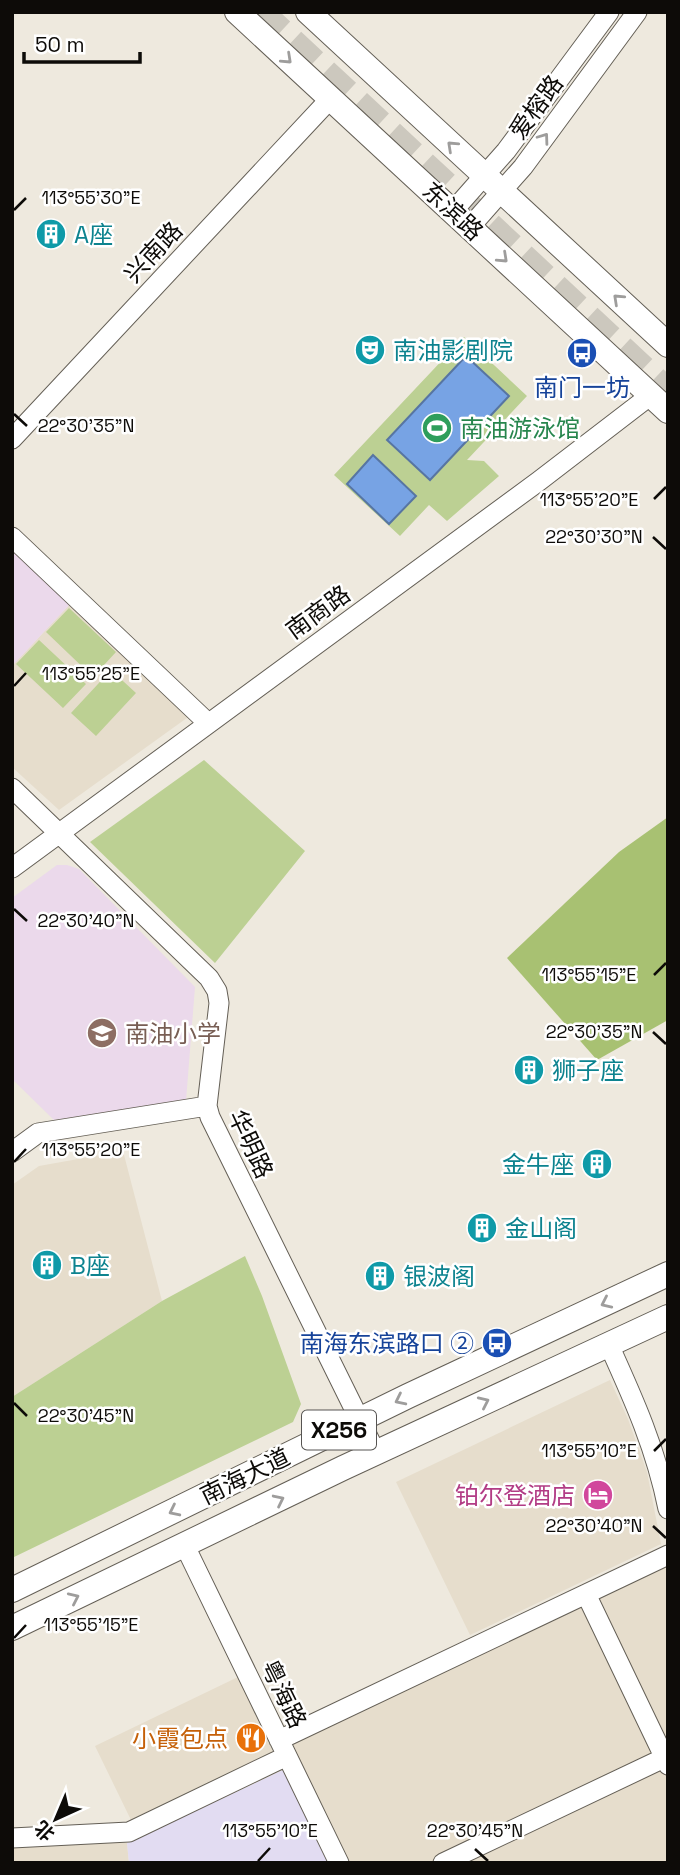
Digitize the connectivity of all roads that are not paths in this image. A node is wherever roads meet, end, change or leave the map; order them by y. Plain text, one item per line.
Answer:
1 (237, 12) edge
2 (308, 12) edge
3 (609, 12) edge
4 (637, 12) edge
5 (330, 99) junction
6 (494, 184) junction
7 (461, 219) junction
8 (668, 345) edge
9 (659, 403) edge
10 (12, 439) edge
11 (12, 537) edge
12 (208, 723) junction
13 (12, 788) edge
14 (60, 833) junction
15 (12, 868) edge
16 (207, 1107) junction
17 (12, 1152) edge
18 (668, 1274) edge
19 (668, 1317) edge
20 (609, 1345) junction
21 (360, 1420) junction
22 (376, 1452) junction
23 (668, 1508) edge
24 (185, 1546) junction
25 (668, 1555) edge
26 (12, 1590) edge
27 (586, 1594) junction
28 (12, 1628) edge
29 (283, 1748) junction
30 (666, 1761) edge
31 (12, 1838) edge
32 (338, 1863) edge
33 (443, 1863) edge

1 -> 5 main road, 东滨路
6 -> 2 main road, 东滨路
3 - 6 street, 爱榕路
6 -> 4 street, 爱榕路
5 - 7 main road, 东滨路
5 - 10 street, 兴南路
6 - 7 street, 爱榕路
8 -> 6 main road, 东滨路
7 -> 9 main road, 东滨路
9 - 12 street, 南商路
11 - 12 street
12 - 14 street, 南商路
13 - 14 street, 华明路
14 - 15 street, 南商路
14 - 16 street, 华明路
16 - 17 street
16 - 21 street, 华明路
18 -> 21 main road, 南海大道 / X256
19 - 20 main road, 南海大道 / X256
22 -> 20 main road, 南海大道 / X256
20 - 23 street
21 - 22 street, 华明路
21 -> 26 main road, 南海大道 / X256
24 -> 22 main road, 南海大道 / X256
28 -> 24 main road, 南海大道 / X256
24 - 29 street, 粤海路
25 - 27 street
27 - 29 street
27 - 30 street
29 - 31 street
29 - 32 street, 粤海路
30 - 33 street

